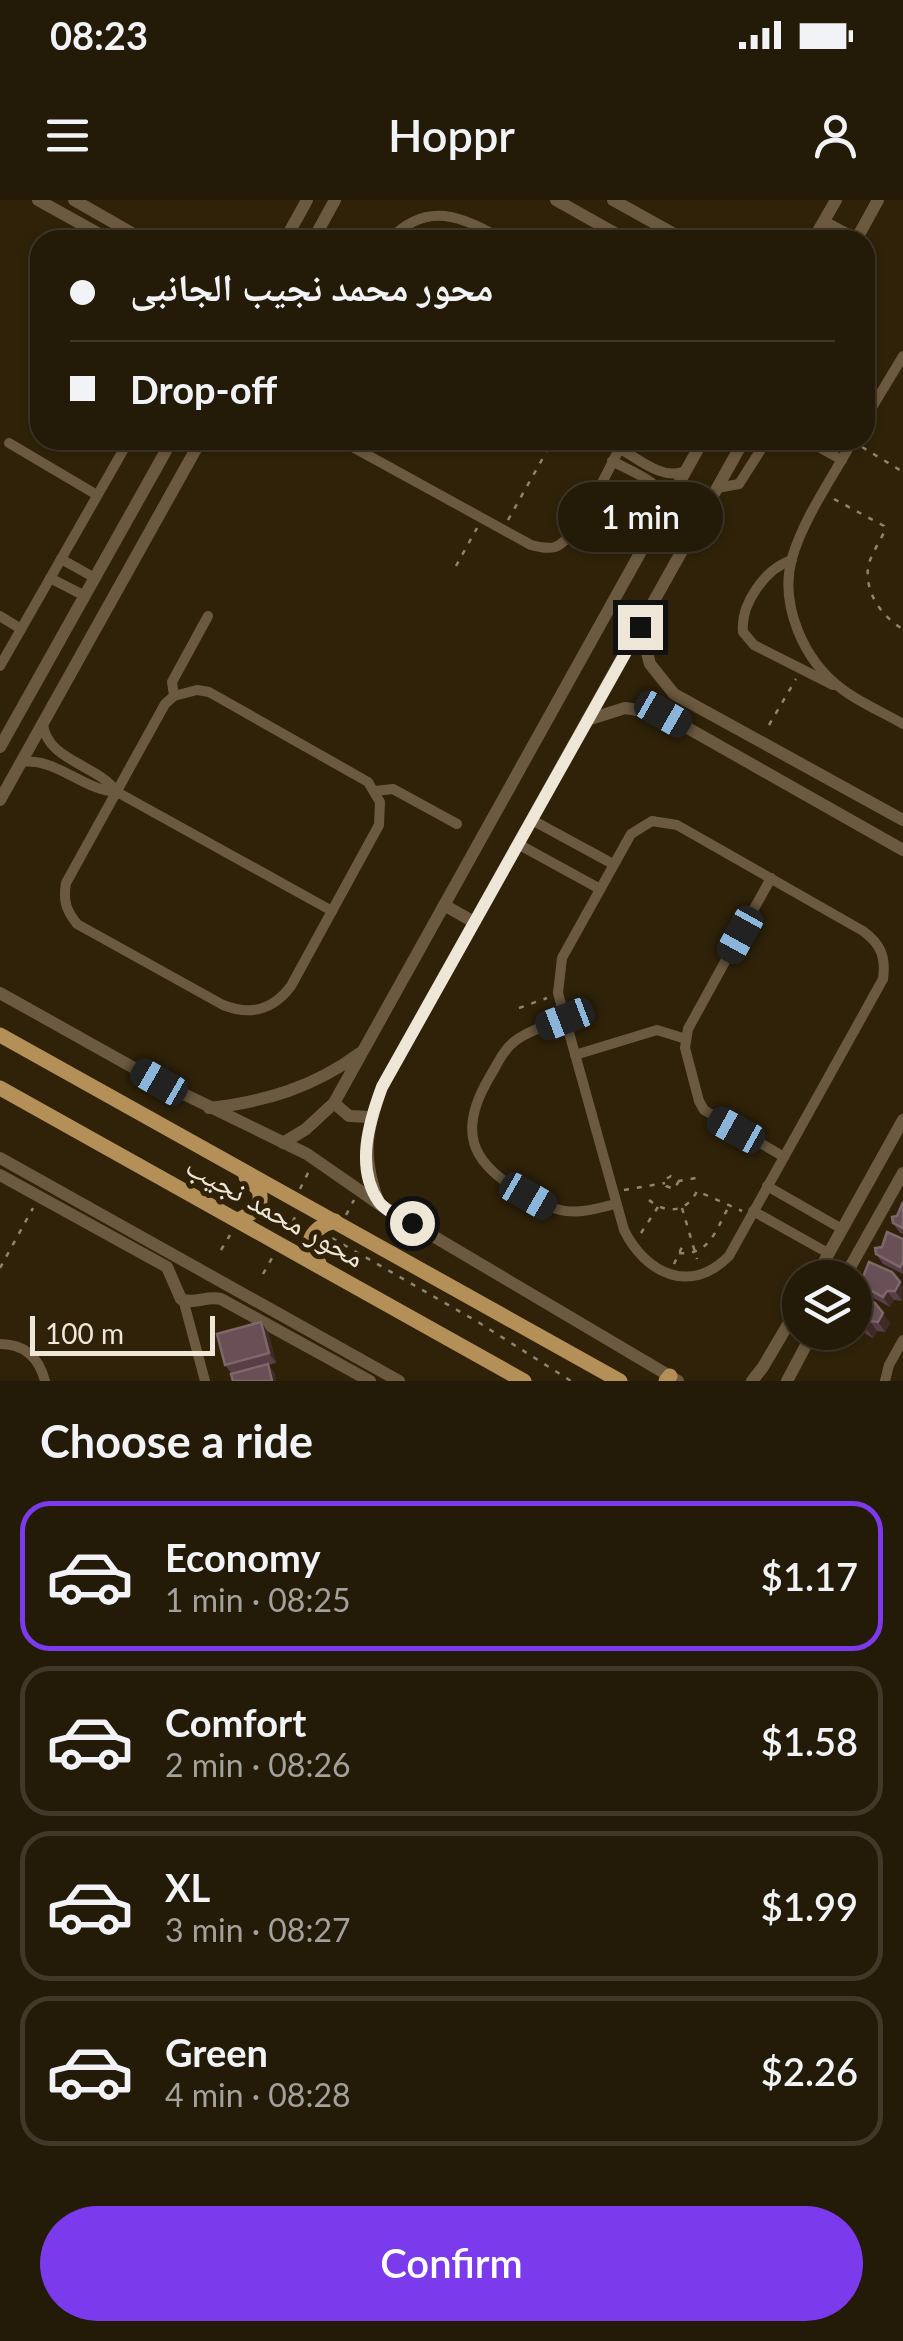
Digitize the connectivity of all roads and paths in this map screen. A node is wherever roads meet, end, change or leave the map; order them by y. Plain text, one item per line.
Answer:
1 (38, 200) edge
2 (74, 200) edge
3 (307, 200) edge
4 (335, 200) edge
5 (556, 200) edge
6 (612, 200) edge
7 (836, 200) edge
8 (878, 200) edge
9 (824, 222) junction
10 (92, 230) edge
11 (126, 230) edge
12 (290, 230) edge
13 (318, 230) edge
14 (399, 230) edge
15 (486, 230) edge
16 (609, 230) edge
17 (667, 230) edge
18 (820, 230) edge
19 (838, 230) edge
20 (862, 230) edge
21 (903, 356) edge
22 (875, 402) edge
23 (9, 443) dead end
24 (122, 450) edge
25 (167, 450) edge
26 (196, 450) edge
27 (358, 450) edge
28 (547, 450) edge
29 (618, 450) edge
30 (631, 450) edge
31 (697, 450) edge
32 (738, 450) edge
33 (761, 450) edge
34 (824, 450) edge
35 (846, 450) edge
36 (863, 450) edge
37 (842, 460) junction
38 (612, 461) junction
39 (686, 471) junction
40 (903, 472) edge
41 (717, 488) junction
42 (824, 494) junction
43 (97, 495) junction
44 (666, 505) junction
45 (134, 510) junction
46 (482, 518) junction
47 (156, 522) junction
48 (503, 530) junction
49 (61, 559) junction
50 (792, 560) junction
51 (456, 566) dead end
52 (50, 578) junction
53 (95, 578) junction
54 (84, 596) junction
55 (0, 616) edge
56 (208, 616) dead end
57 (640, 627) junction
58 (21, 629) junction
59 (903, 629) edge
60 (0, 666) edge
61 (800, 671) junction
62 (842, 689) junction
63 (174, 696) junction
64 (588, 720) junction
65 (42, 724) junction
66 (903, 724) edge
67 (769, 725) dead end
68 (0, 747) edge
69 (21, 762) junction
70 (375, 791) junction
71 (116, 792) junction
72 (0, 800) edge
73 (532, 820) junction
74 (903, 820) edge
75 (456, 824) dead end
76 (518, 844) junction
77 (903, 850) edge
78 (613, 864) junction
79 (770, 878) junction
80 (600, 889) junction
81 (444, 906) junction
82 (332, 911) junction
83 (474, 922) junction
84 (0, 993) edge
85 (558, 994) junction
86 (519, 1008) dead end
87 (565, 1019) junction
88 (0, 1035) edge
89 (686, 1038) junction
90 (366, 1048) junction
91 (575, 1055) junction
92 (0, 1088) edge
93 (334, 1102) junction
94 (209, 1108) junction
95 (371, 1117) junction
96 (903, 1120) edge
97 (284, 1143) junction
98 (784, 1156) junction
99 (0, 1158) edge
100 (314, 1159) junction
101 (234, 1165) junction
102 (903, 1173) edge
103 (0, 1174) edge
104 (696, 1178) dead end
105 (679, 1182) junction
106 (665, 1183) junction
107 (767, 1186) junction
108 (360, 1190) junction
109 (39, 1196) junction
110 (614, 1198) junction
111 (295, 1199) junction
112 (649, 1200) dead end
113 (380, 1204) junction
114 (729, 1206) junction
115 (658, 1208) junction
116 (682, 1208) junction
117 (752, 1213) junction
118 (238, 1220) junction
119 (334, 1226) junction
120 (842, 1228) junction
121 (632, 1246) junction
122 (682, 1247) dead end
123 (221, 1250) dead end
124 (696, 1252) junction
125 (679, 1253) junction
126 (828, 1254) junction
127 (697, 1259) dead end
128 (825, 1260) edge
129 (854, 1260) edge
130 (186, 1262) junction
131 (0, 1268) edge
132 (330, 1273) junction
133 (668, 1274) junction
134 (213, 1278) junction
135 (172, 1279) junction
136 (206, 1298) junction
137 (183, 1299) junction
138 (782, 1336) edge
139 (903, 1340) edge
140 (525, 1341) dead end
141 (0, 1344) edge
142 (521, 1350) junction
143 (804, 1350) edge
144 (671, 1379) edge
145 (396, 1380) edge
146 (45, 1381) edge
147 (205, 1381) edge
148 (370, 1381) edge
149 (524, 1381) edge
150 (571, 1381) edge
151 (620, 1381) edge
152 (752, 1381) edge
153 (787, 1381) edge
154 (885, 1381) edge

1 - 10 street
2 - 11 street
3 - 12 street
4 - 13 street
5 - 16 street
6 - 17 street
7 - 9 street
8 - 20 street
9 - 18 street
9 - 19 street
14 - 15 street
21 - 22 street
23 - 43 street
24 - 43 street
25 - 45 street
26 - 47 street
27 - 46 street
28 - 48 path
29 - 38 street
30 - 39 street
31 - 39 street
32 - 41 street
33 - 41 street
34 - 37 street
35 - 37 street
36 - 40 path
37 - 42 street
38 - 44 street
38 - 48 street
39 - 44 street
41 - 57 street
42 - 50 street
42 - 59 path
43 - 49 street
44 - 81 street
45 - 47 street
45 - 53 street
46 - 48 street
46 - 51 path
47 - 65 street
49 - 52 street
49 - 53 street
50 - 61 street
50 - 62 street
52 - 54 street
52 - 58 street
53 - 54 street
54 - 68 street
55 - 58 street
56 - 63 street
57 - 64 street
57 - 74 street
58 - 60 street
61 - 62 street
61 - 67 path
62 - 66 street
63 - 70 street
63 - 71 street
64 - 73 street
64 - 77 street
65 - 69 street
65 - 71 street
69 - 71 street
69 - 72 street
70 - 75 street
70 - 82 street
71 - 82 street
71 - 82 street
73 - 76 street
73 - 78 street
76 - 80 street
76 - 83 street
78 - 79 street
78 - 80 street
79 - 89 street
79 - 98 street
80 - 85 street
81 - 83 street
81 - 90 street
83 - 95 street
84 - 94 street
85 - 86 path
85 - 87 street
87 - 91 street
87 - 110 street
88 - 101 main road, محور محمد نجيب
89 - 91 street
89 - 98 street
90 - 93 street
90 - 94 street
91 - 110 street
92 - 118 main road, محور محمد نجيب
93 - 95 street
93 - 97 street
94 - 97 street
95 - 113 street
96 - 120 street
97 - 100 street
98 - 107 street
99 - 130 street
100 - 108 street
100 - 111 path
101 - 111 main road, محور محمد نجيب
101 - 118 main road
102 - 129 street
103 - 109 street
104 - 105 path
105 - 106 path
105 - 106 path
106 - 110 path
107 - 117 street
107 - 120 street
108 - 113 street
108 - 119 path
109 - 131 path
109 - 135 street
110 - 121 street
111 - 119 main road, محور محمد نجيب
112 - 115 path
113 - 144 street
114 - 116 path
114 - 117 path
114 - 124 path
115 - 116 path
115 - 121 path
116 - 124 path
117 - 126 street
117 - 133 street
118 - 123 path
118 - 132 main road, محور محمد نجيب
119 - 132 main road
119 - 142 path
119 - 151 main road, محور محمد نجيب
120 - 126 street
121 - 133 street
122 - 125 path
124 - 125 path
124 - 127 path
125 - 133 path
126 - 128 street
130 - 134 street
130 - 135 street
132 - 149 main road, محور محمد نجيب
134 - 136 street
134 - 145 street
135 - 137 street
136 - 137 street
136 - 148 street
137 - 147 street
138 - 152 street
139 - 154 street
140 - 142 path
141 - 146 street
142 - 150 path
143 - 153 street

